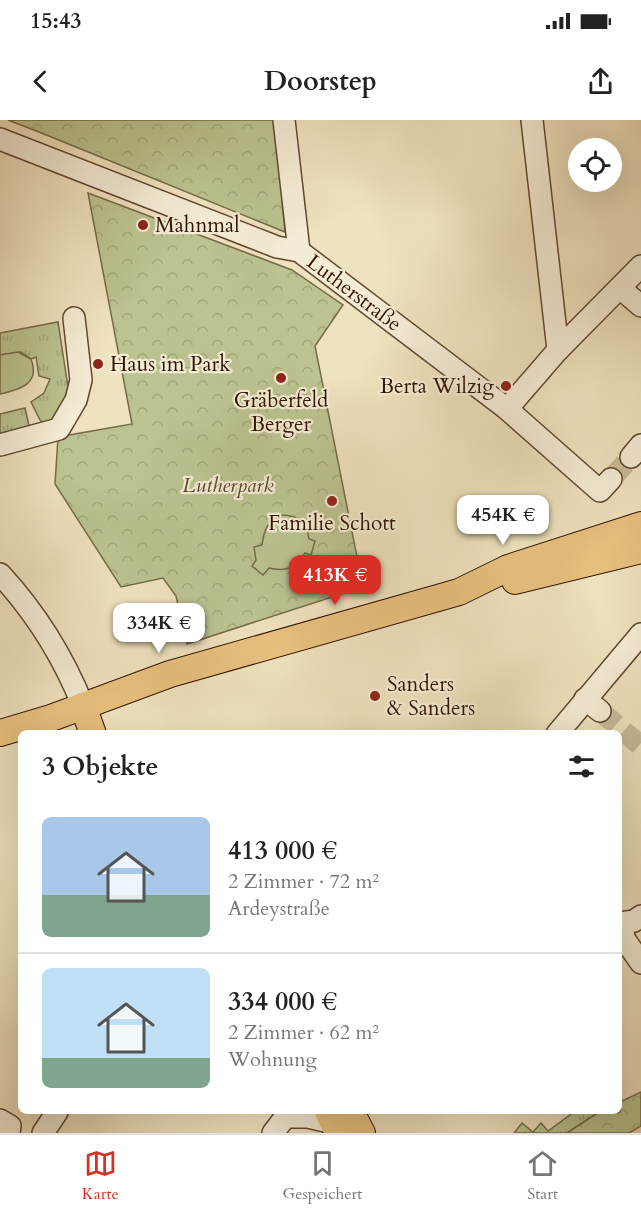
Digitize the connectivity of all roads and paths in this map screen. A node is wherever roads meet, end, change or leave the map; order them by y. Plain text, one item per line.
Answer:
1 (284, 120) edge
2 (532, 120) edge
3 (0, 139) edge
4 (299, 251) junction
5 (641, 266) edge
6 (620, 288) junction
7 (641, 306) edge
8 (74, 318) dead end
9 (558, 350) junction
10 (507, 409) junction
11 (0, 445) edge
12 (605, 485) dead end
13 (641, 525) edge
14 (641, 550) edge
15 (0, 574) edge
16 (459, 592) junction
17 (641, 634) edge
18 (83, 706) junction
19 (92, 730) edge
20 (562, 730) edge
21 (0, 733) edge
22 (641, 915) edge
23 (622, 923) edge
24 (622, 930) edge
25 (641, 963) edge
26 (56, 1114) edge
27 (288, 1114) edge
28 (0, 1120) edge
29 (338, 1120) edge
30 (9, 1133) edge
31 (43, 1133) edge
32 (273, 1133) edge
33 (362, 1133) edge

1 - 4 street
2 - 9 street
3 - 4 street, Lutherstraße
4 - 10 street, Lutherstraße
5 - 6 street
6 - 7 street
6 - 9 street
8 - 11 street
9 - 10 street
10 - 12 street, Lutherstraße
13 - 16 main road
14 - 16 main road
15 - 18 street
16 - 18 main road
17 - 20 street
18 - 19 main road
18 - 21 main road
22 - 23 street
24 - 25 street
26 - 31 street
27 - 29 street
27 - 32 street
28 - 30 street
29 - 33 main road

